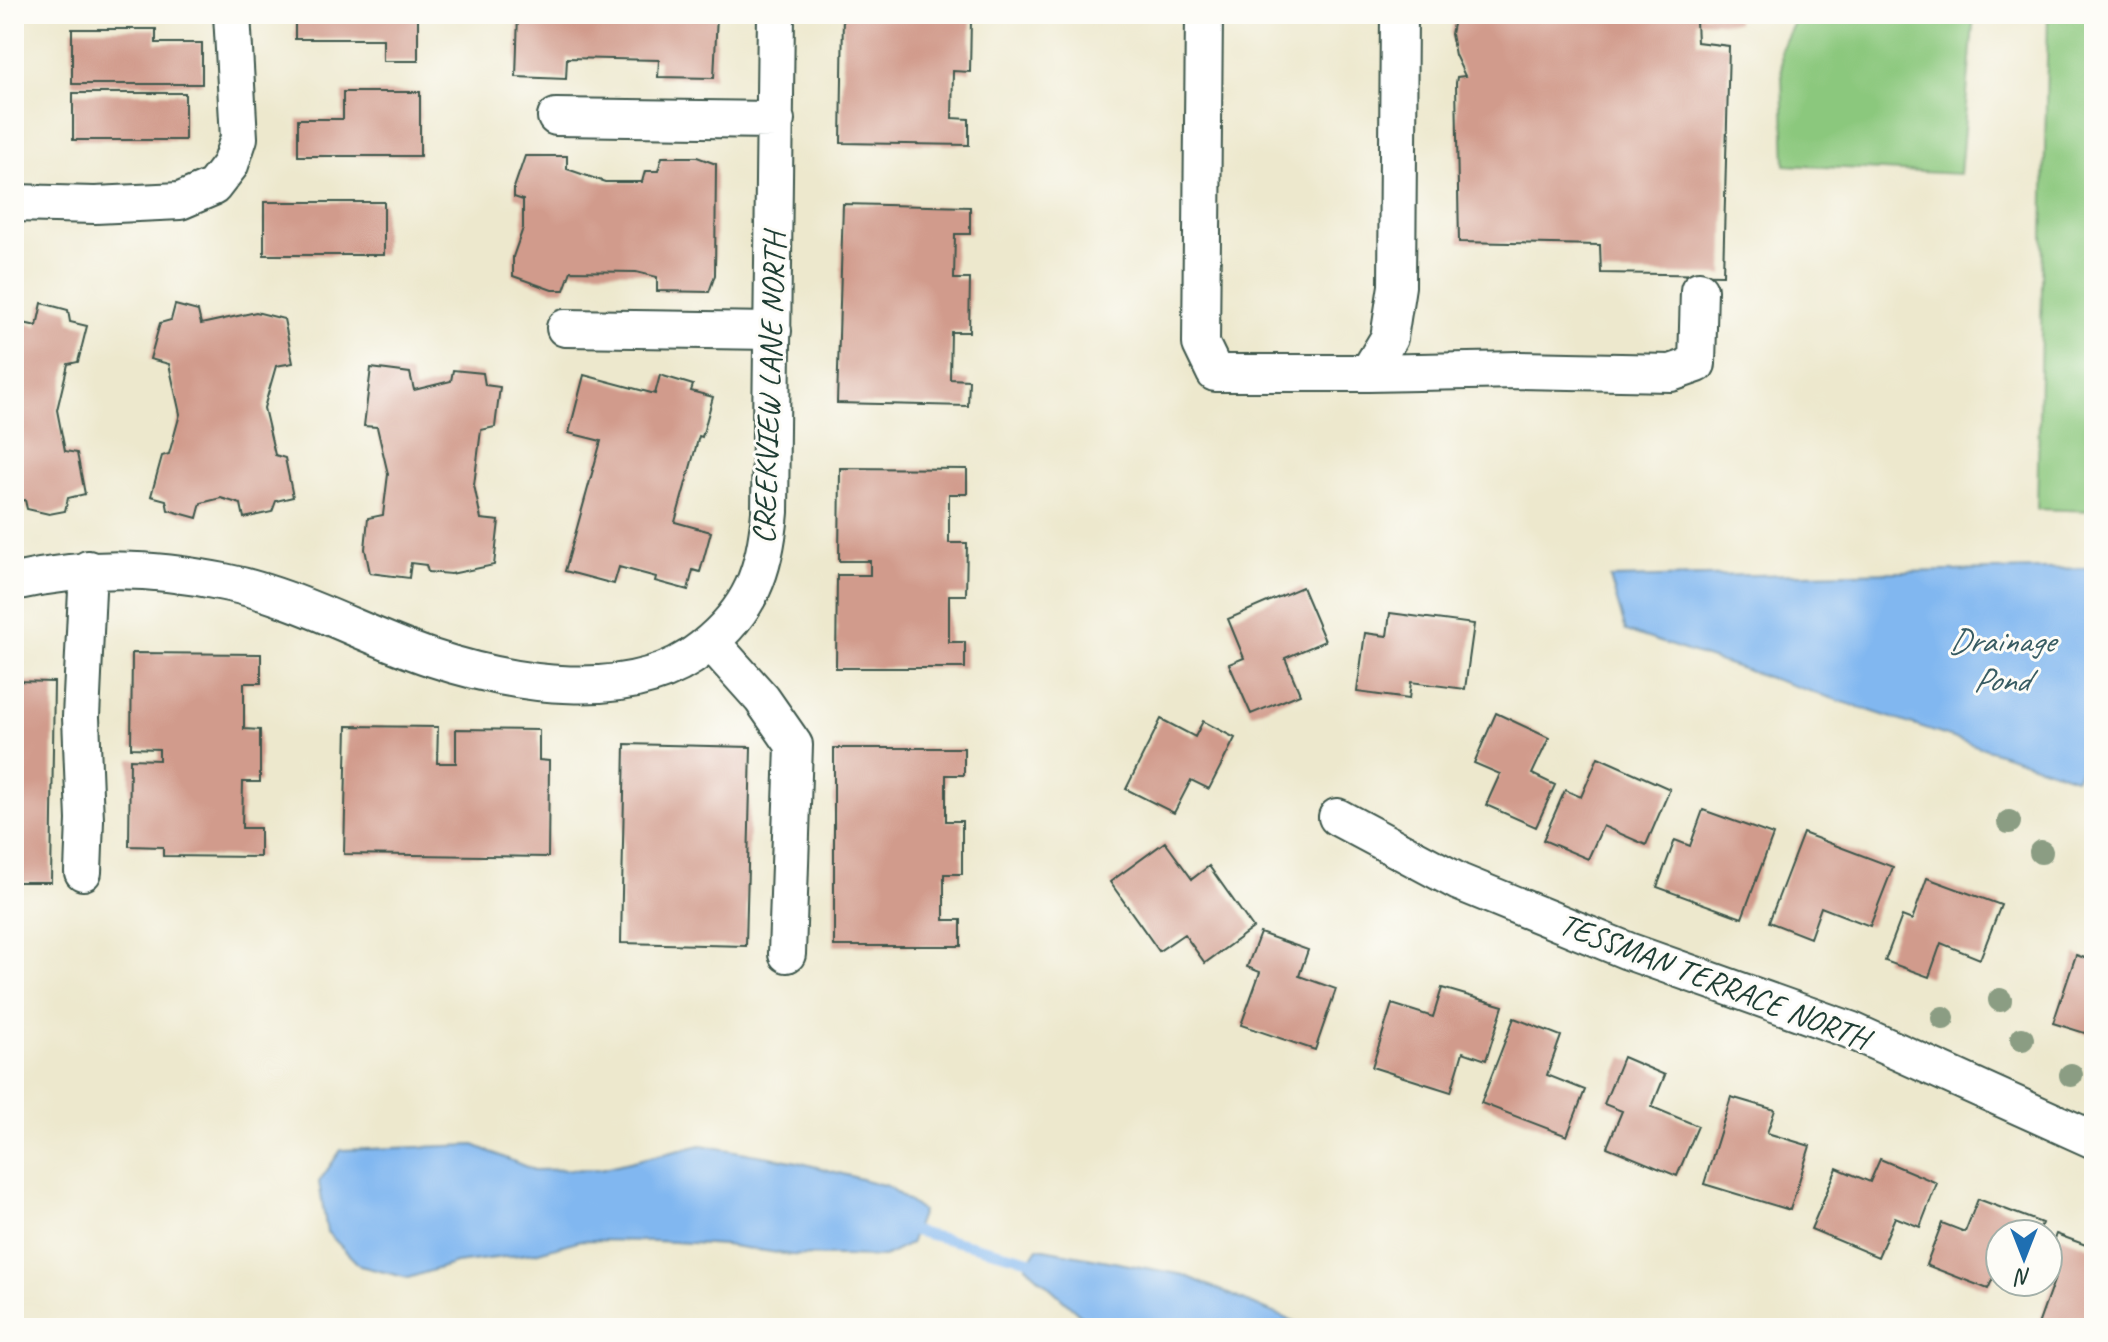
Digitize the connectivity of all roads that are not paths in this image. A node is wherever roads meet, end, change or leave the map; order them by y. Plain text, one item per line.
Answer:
1 (232, 14) edge
2 (776, 14) edge
3 (1204, 14) edge
4 (1399, 14) edge
5 (556, 117) dead end
6 (776, 120) junction
7 (14, 203) edge
8 (1699, 290) dead end
9 (565, 328) dead end
10 (773, 331) junction
11 (1368, 373) junction
12 (88, 569) junction
13 (14, 582) edge
14 (711, 642) junction
15 (1337, 817) dead end
16 (83, 872) dead end
17 (787, 954) dead end
18 (2094, 1140) edge

1 - 7 street
2 - 6 street, CREEKVIEW LANE NORTH
3 - 11 street
4 - 11 street
5 - 6 street
6 - 10 street, CREEKVIEW LANE NORTH
8 - 11 street
9 - 10 street
10 - 14 street, CREEKVIEW LANE NORTH
12 - 13 street, CREEKVIEW LANE NORTH
12 - 14 street, CREEKVIEW LANE NORTH
12 - 16 street
14 - 17 street
15 - 18 street, TESSMAN TERRACE NORTH

